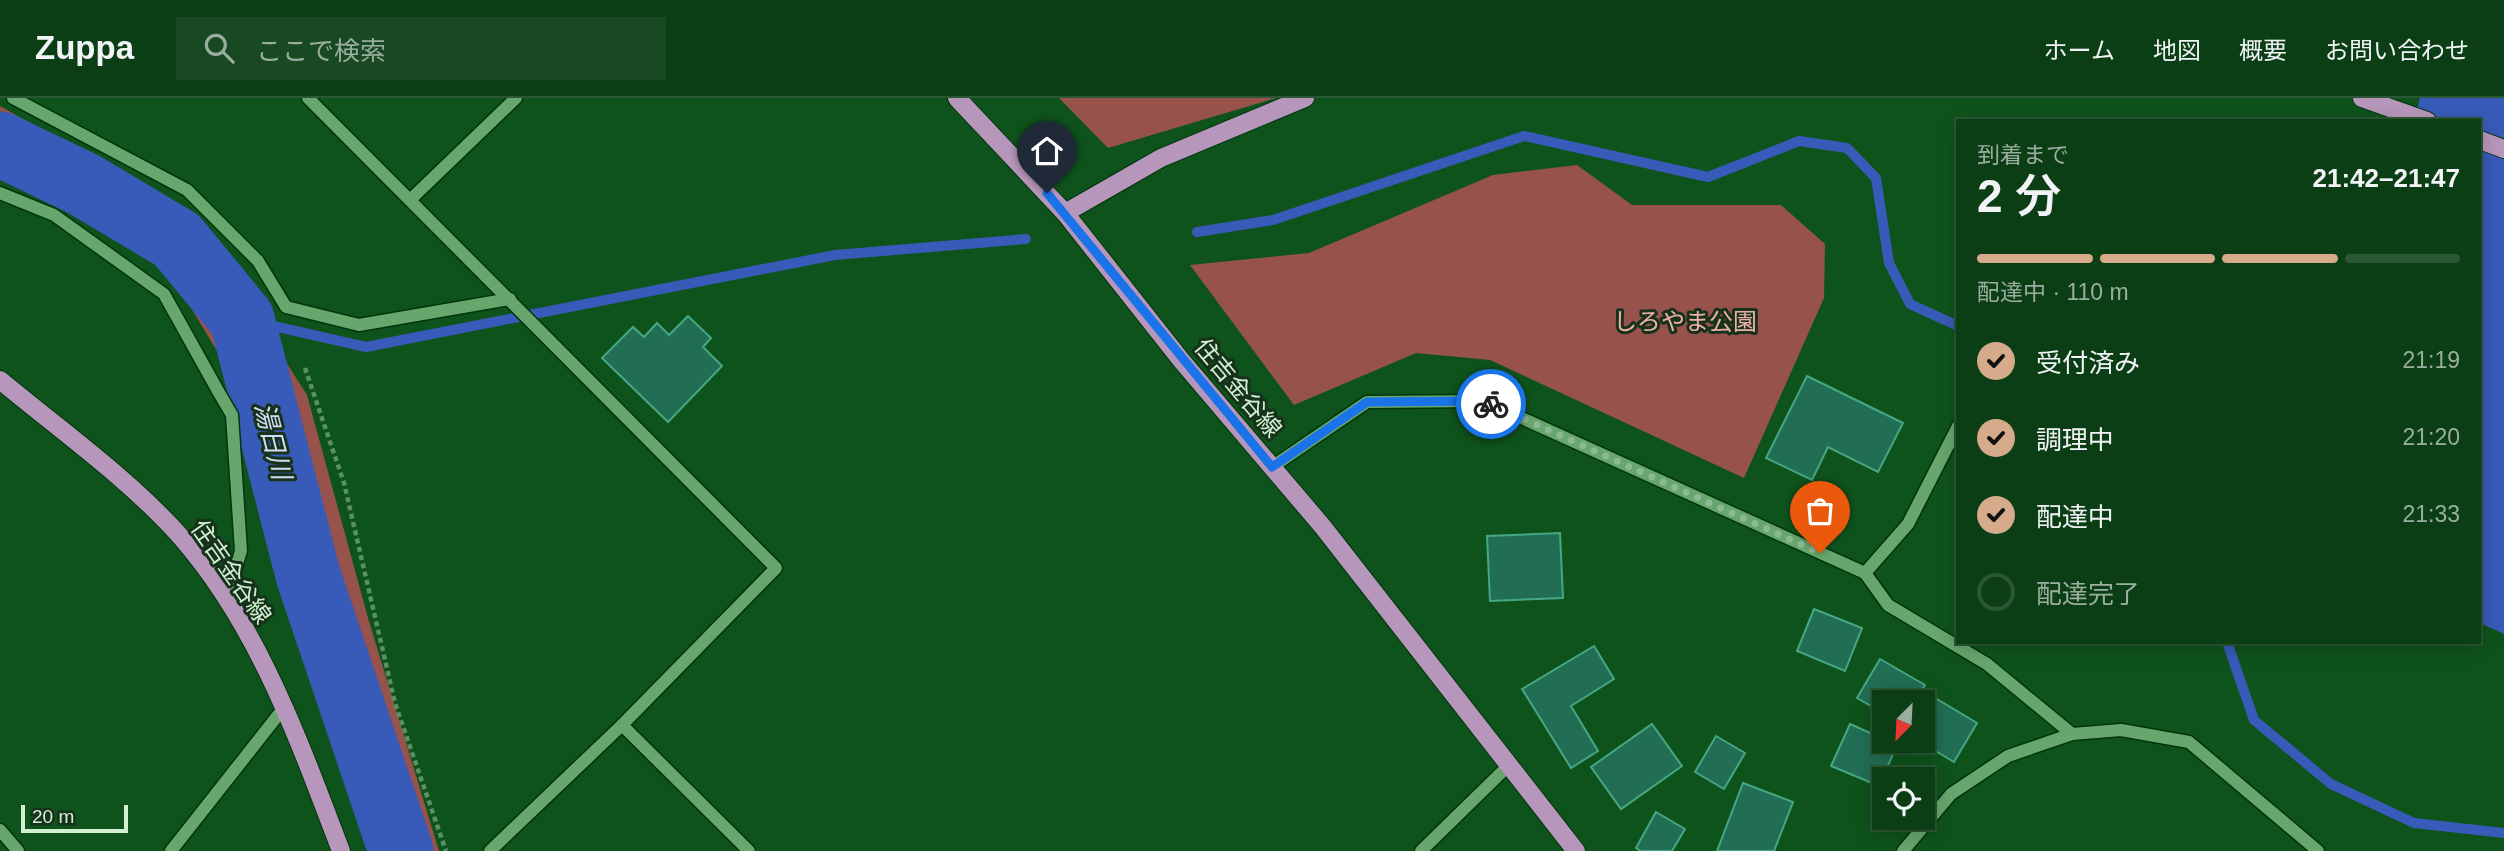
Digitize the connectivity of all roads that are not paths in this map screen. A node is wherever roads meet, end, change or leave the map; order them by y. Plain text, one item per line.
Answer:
1 (13, 98) edge
2 (309, 98) edge
3 (516, 98) edge
4 (957, 98) edge
5 (1305, 98) edge
6 (2370, 100) edge
7 (2422, 119) edge
8 (2481, 140) edge
9 (2504, 149) edge
10 (0, 192) edge
11 (411, 200) junction
12 (1065, 213) junction
13 (513, 302) junction
14 (0, 380) edge
15 (1956, 430) edge
16 (1272, 467) junction
17 (1865, 572) junction
18 (226, 599) junction
19 (286, 705) junction
20 (622, 725) junction
21 (2072, 734) junction
22 (1508, 766) junction
23 (0, 830) edge
24 (18, 851) edge
25 (171, 851) edge
26 (341, 851) edge
27 (490, 851) edge
28 (749, 851) edge
29 (1422, 851) edge
30 (1576, 851) edge
31 (1903, 851) edge
32 (2318, 851) edge

1 - 13 street
2 - 11 street
3 - 11 street
4 - 12 main road, 住吉金谷線
5 - 12 main road
6 - 7 main road
8 - 9 main road
10 - 18 street
11 - 13 street
12 - 16 main road, 住吉金谷線
13 - 20 street
14 - 18 main road, 住吉金谷線
15 - 17 street
16 - 17 street
16 - 22 main road, 住吉金谷線
17 - 21 street
18 - 19 main road, 住吉金谷線
19 - 25 street
19 - 26 main road, 住吉金谷線
20 - 27 street
20 - 28 street
21 - 31 street
21 - 32 street
22 - 29 street
22 - 30 main road, 住吉金谷線
23 - 24 street

